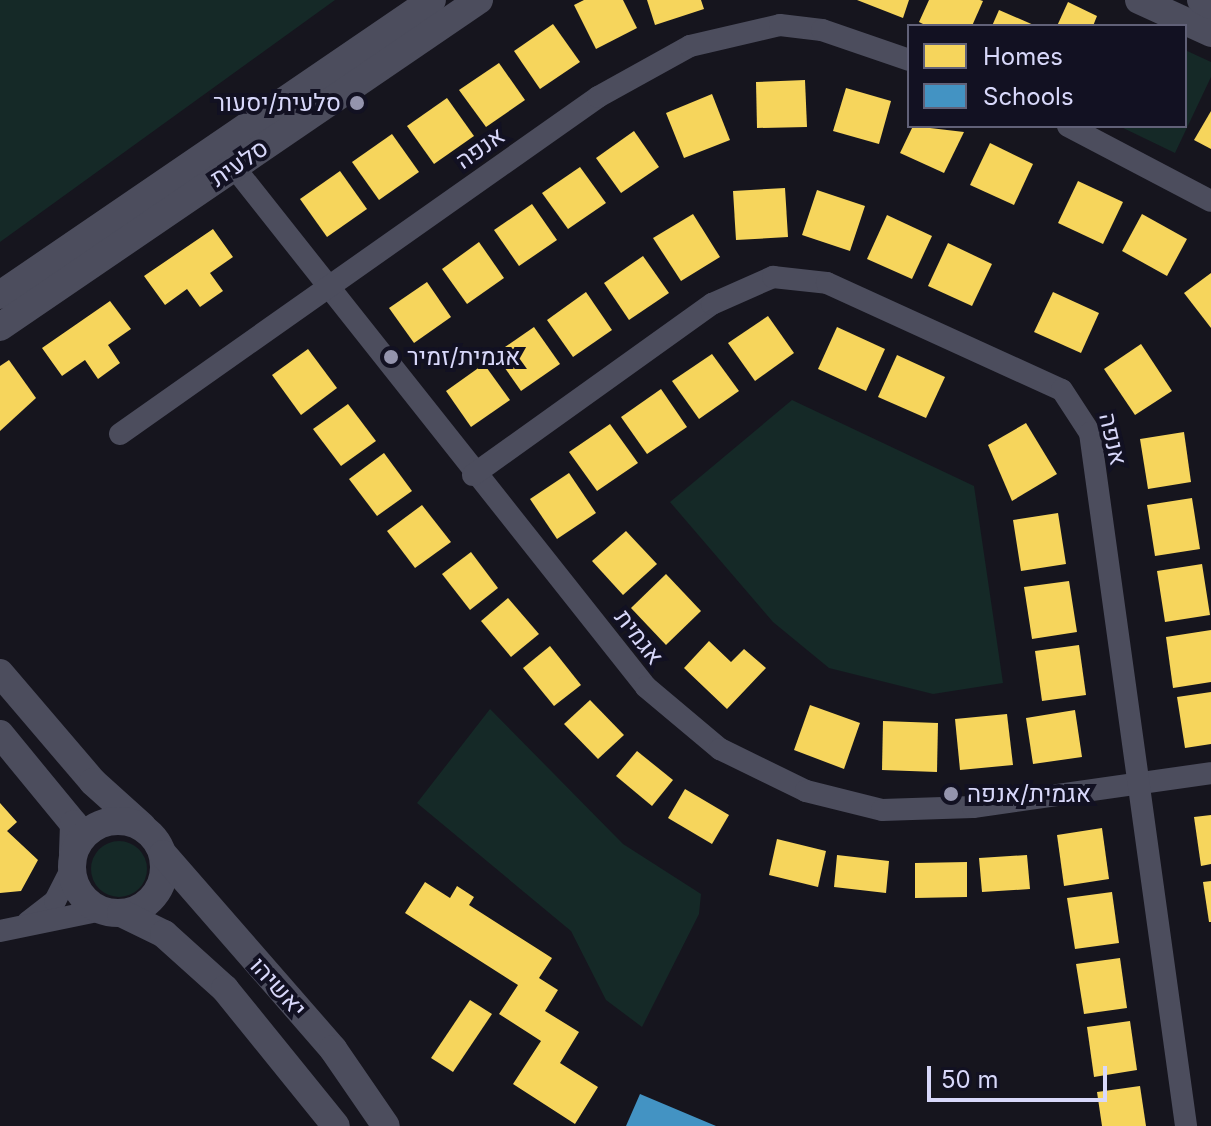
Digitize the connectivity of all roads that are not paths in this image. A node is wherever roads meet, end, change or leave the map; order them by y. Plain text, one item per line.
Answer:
1 (479, 0) edge
2 (1140, 0) edge
3 (1201, 0) edge
4 (1211, 5) edge
5 (434, 6) edge
6 (1211, 33) edge
7 (907, 59) edge
8 (1072, 128) edge
9 (226, 157) junction
10 (1211, 201) edge
11 (329, 287) junction
12 (0, 295) edge
13 (0, 327) edge
14 (120, 434) dead end
15 (473, 475) junction
16 (0, 673) edge
17 (0, 734) edge
18 (1211, 773) edge
19 (1137, 785) junction
20 (146, 829) junction
21 (163, 854) junction
22 (72, 861) junction
23 (111, 912) junction
24 (6, 930) edge
25 (336, 1126) edge
26 (386, 1126) edge
27 (1186, 1126) edge

1 - 5 street, סלעית
2 - 6 street
3 - 4 street
5 - 9 street, סלעית
7 - 11 street, אנפה
8 - 10 street
9 - 11 street, אגמית
9 - 12 street, סלעית
9 - 13 street, סלעית
11 - 14 street, אנפה
11 - 15 street, אגמית
15 - 19 street, אגמית
15 - 19 street, אנפה
16 - 20 street
17 - 22 street
18 - 19 street, אגמית
19 - 27 street, אנפה
20 - 21 street
20 - 22 street
21 - 23 street
21 - 26 street, יאשיהו
22 - 23 street
22 - 24 street
23 - 24 street
23 - 25 street, יאשיהו

